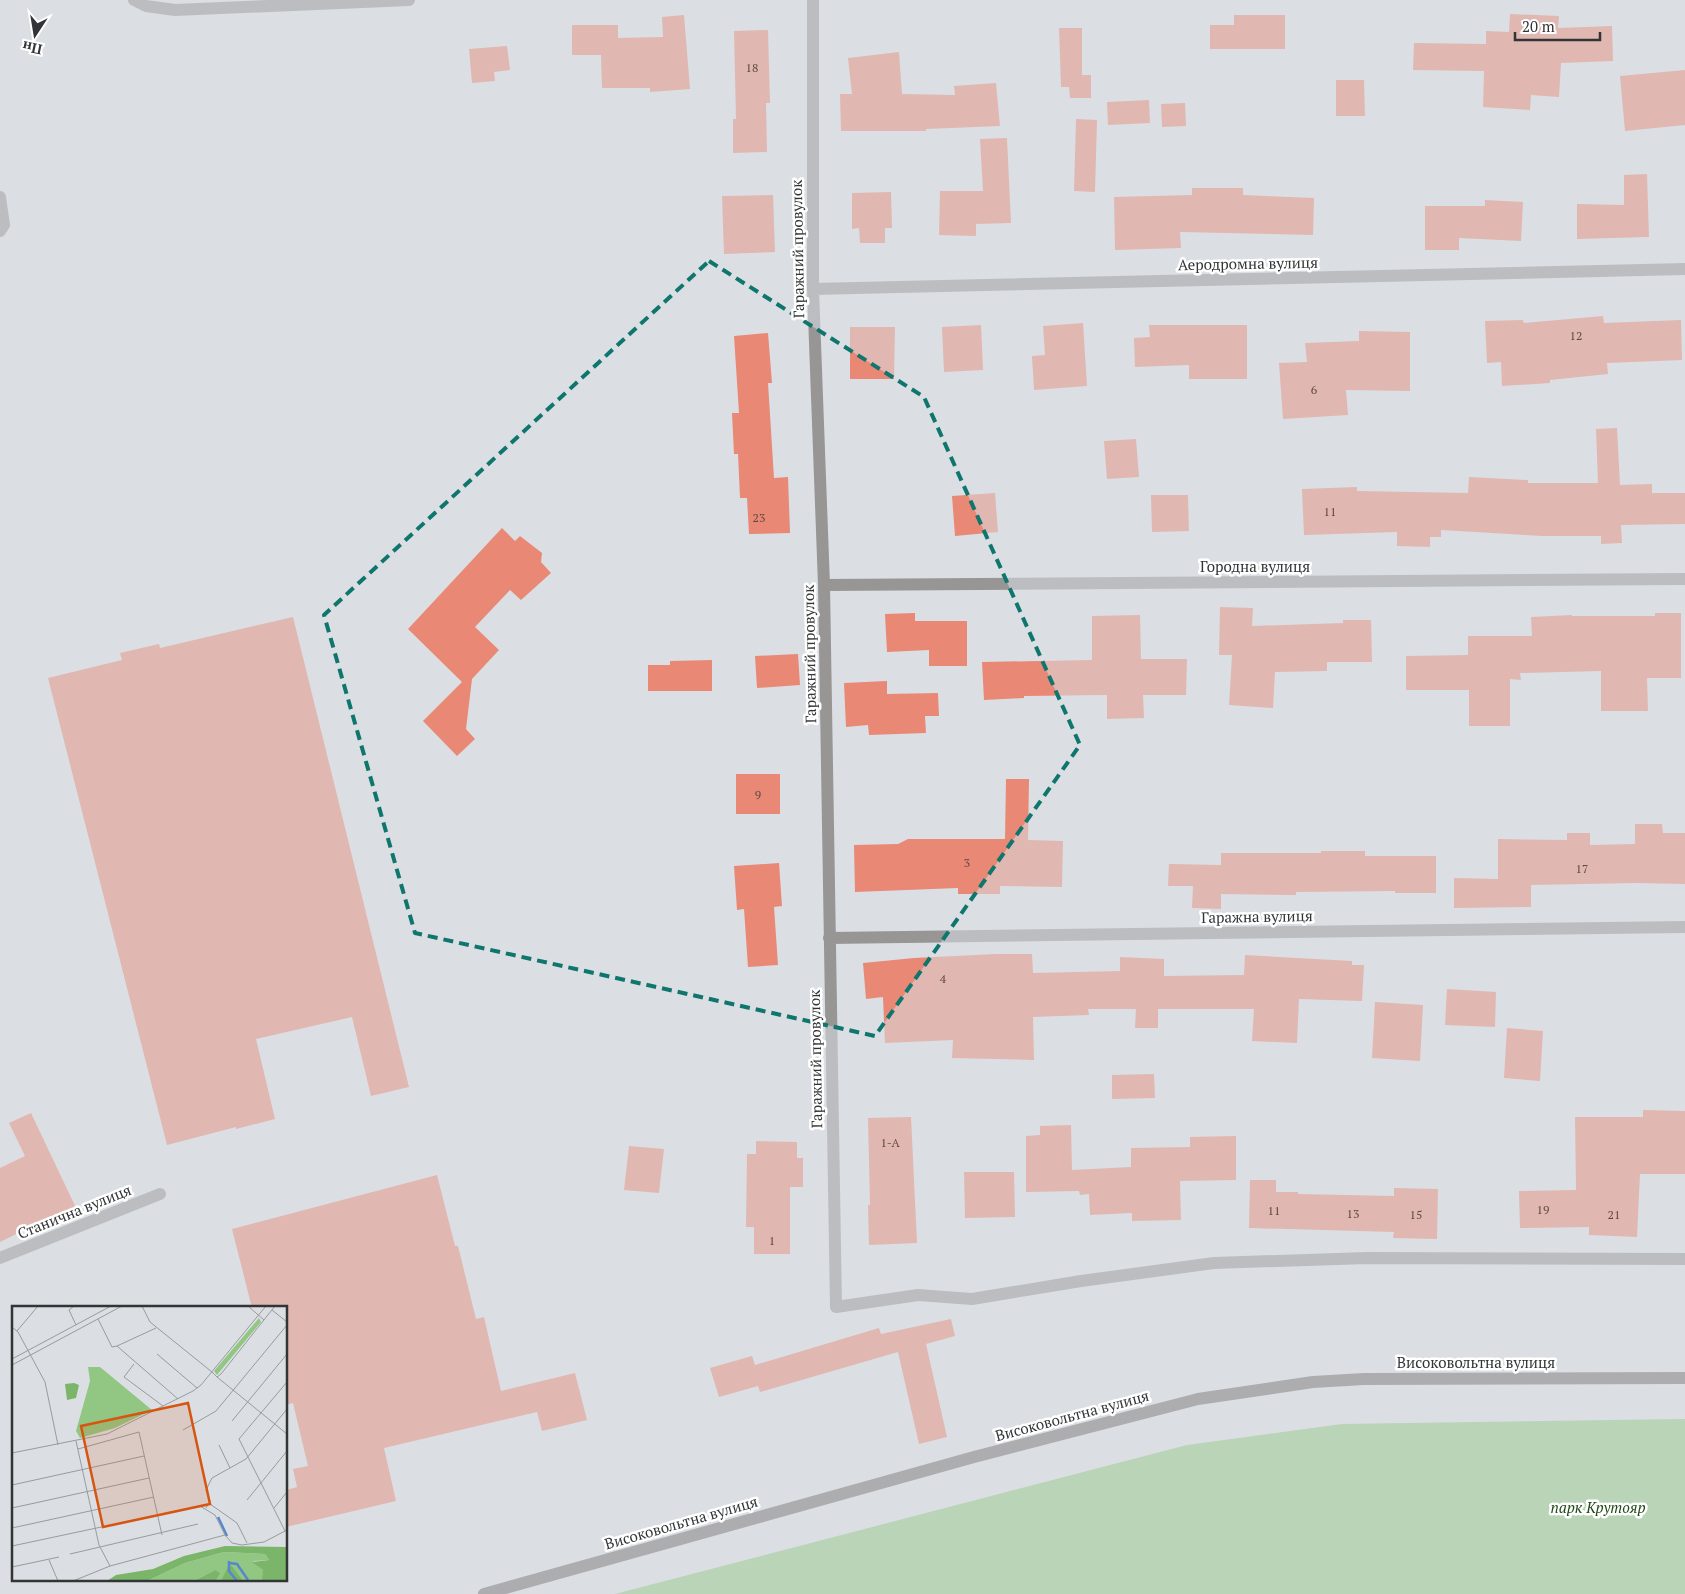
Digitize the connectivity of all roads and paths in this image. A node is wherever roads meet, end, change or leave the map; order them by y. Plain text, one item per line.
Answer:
1 (134, 0) edge
2 (409, 0) edge
3 (813, 0) edge
4 (0, 197) edge
5 (0, 231) edge
6 (1685, 269) edge
7 (812, 289) junction
8 (1685, 579) edge
9 (824, 585) junction
10 (1685, 927) edge
11 (829, 938) junction
12 (160, 1194) dead end
13 (0, 1258) edge
14 (1685, 1259) edge
15 (1685, 1378) edge
16 (484, 1594) edge

1 - 2 street
3 - 7 street, Гаражний провулок
4 - 5 street
6 - 7 street, Аеродромна вулиця
7 - 9 street, Гаражний провулок
8 - 9 street, Городна вулиця
9 - 11 street, Гаражний провулок
10 - 11 street, Гаражна вулиця
11 - 14 street, Гаражний провулок
12 - 13 street, Станична вулиця
15 - 16 main road, Високовольтна вулиця

